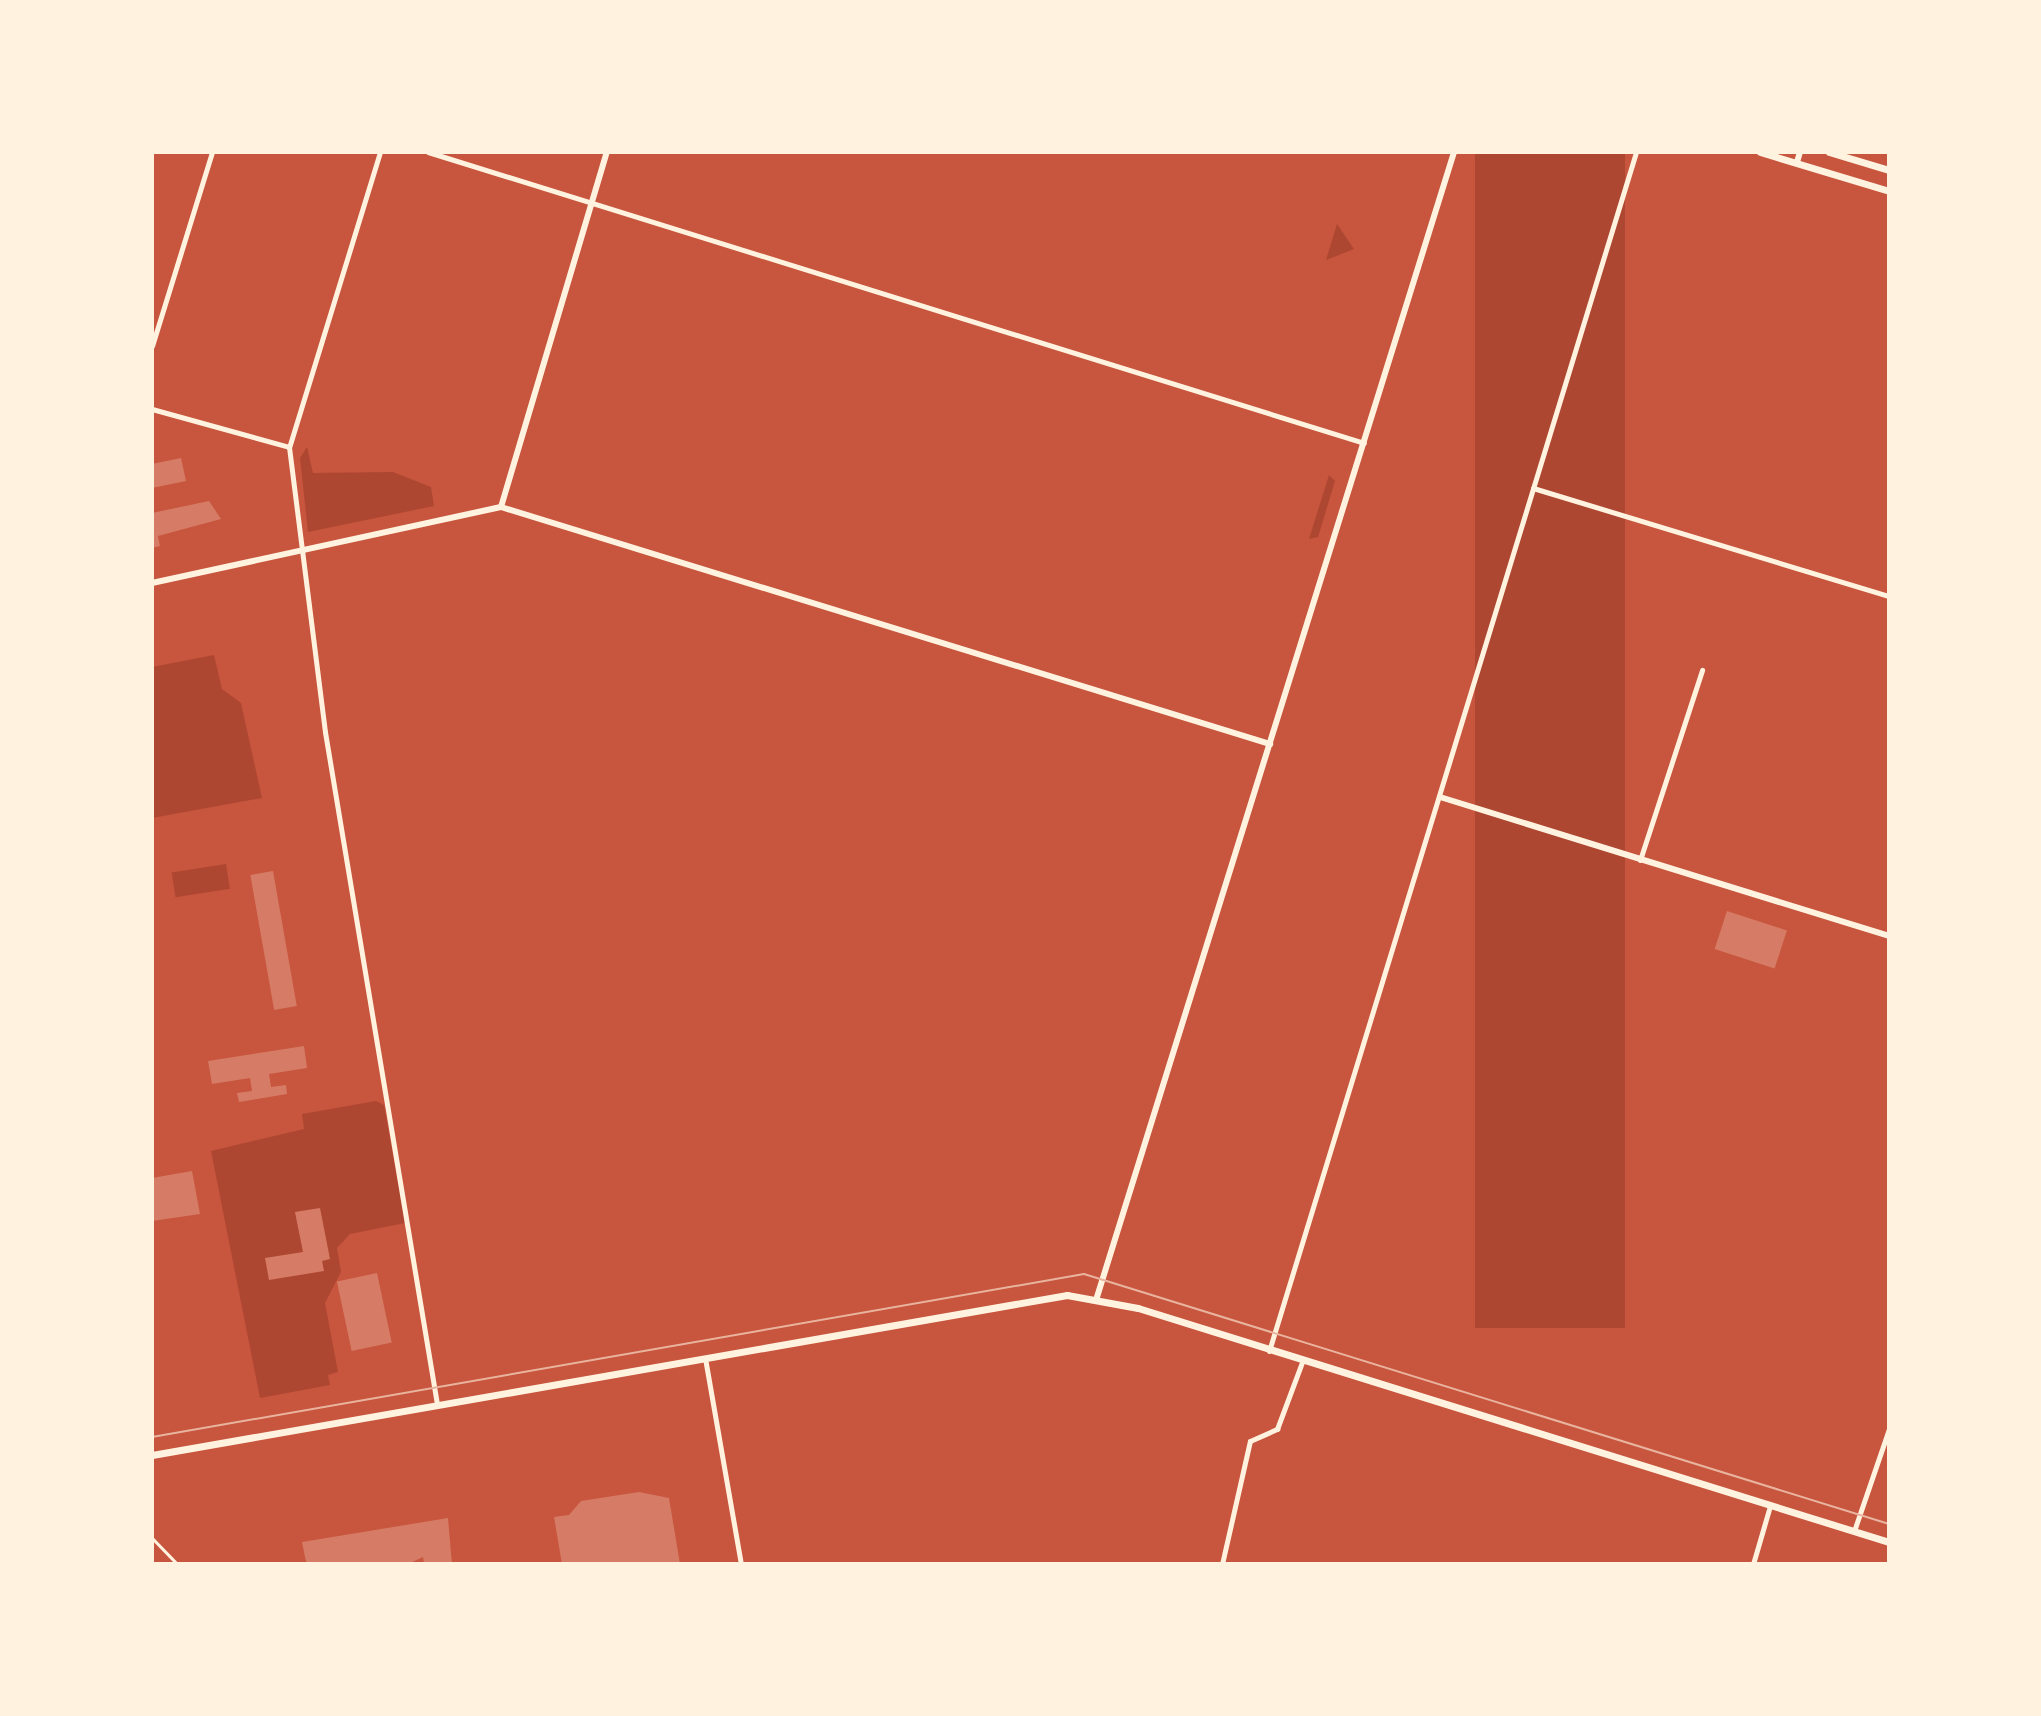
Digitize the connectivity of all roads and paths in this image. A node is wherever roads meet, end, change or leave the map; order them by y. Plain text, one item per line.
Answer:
1 (212, 152) edge
2 (380, 152) edge
3 (428, 152) edge
4 (607, 152) edge
5 (1454, 152) edge
6 (1636, 152) edge
7 (1760, 152) edge
8 (1800, 152) edge
9 (1829, 152) edge
10 (1797, 162) junction
11 (1889, 170) edge
12 (1889, 191) edge
13 (591, 202) junction
14 (152, 346) edge
15 (152, 409) edge
16 (1364, 443) junction
17 (289, 447) junction
18 (1533, 488) junction
19 (501, 507) junction
20 (298, 551) junction
21 (152, 583) edge
22 (1889, 596) edge
23 (1702, 670) dead end
24 (1270, 744) junction
25 (1440, 797) junction
26 (1639, 861) junction
27 (1889, 936) edge
28 (1097, 1297) junction
29 (1269, 1351) junction
30 (705, 1358) junction
31 (1302, 1362) junction
32 (437, 1404) junction
33 (1889, 1429) edge
34 (152, 1455) edge
35 (1770, 1506) junction
36 (1854, 1531) junction
37 (152, 1538) edge
38 (1889, 1542) edge
39 (177, 1564) edge
40 (741, 1564) edge
41 (1222, 1564) edge
42 (1753, 1564) edge

1 - 14 street
2 - 17 street
3 - 13 street
4 - 13 street
5 - 16 street
6 - 18 street
7 - 10 main road
8 - 10 street
9 - 11 main road
10 - 12 main road
13 - 16 street
13 - 19 street
15 - 17 street
16 - 24 street
17 - 20 street
18 - 22 street
18 - 25 street
19 - 20 street
19 - 24 street
20 - 21 street
20 - 32 street
23 - 26 street
24 - 28 street
25 - 26 street
25 - 29 street
26 - 27 street
28 - 29 main road
28 - 30 main road
29 - 31 main road
30 - 32 main road
30 - 40 street
31 - 35 main road
31 - 41 street
32 - 34 main road
33 - 36 street
35 - 36 main road
35 - 42 street
36 - 38 main road
37 - 39 street

